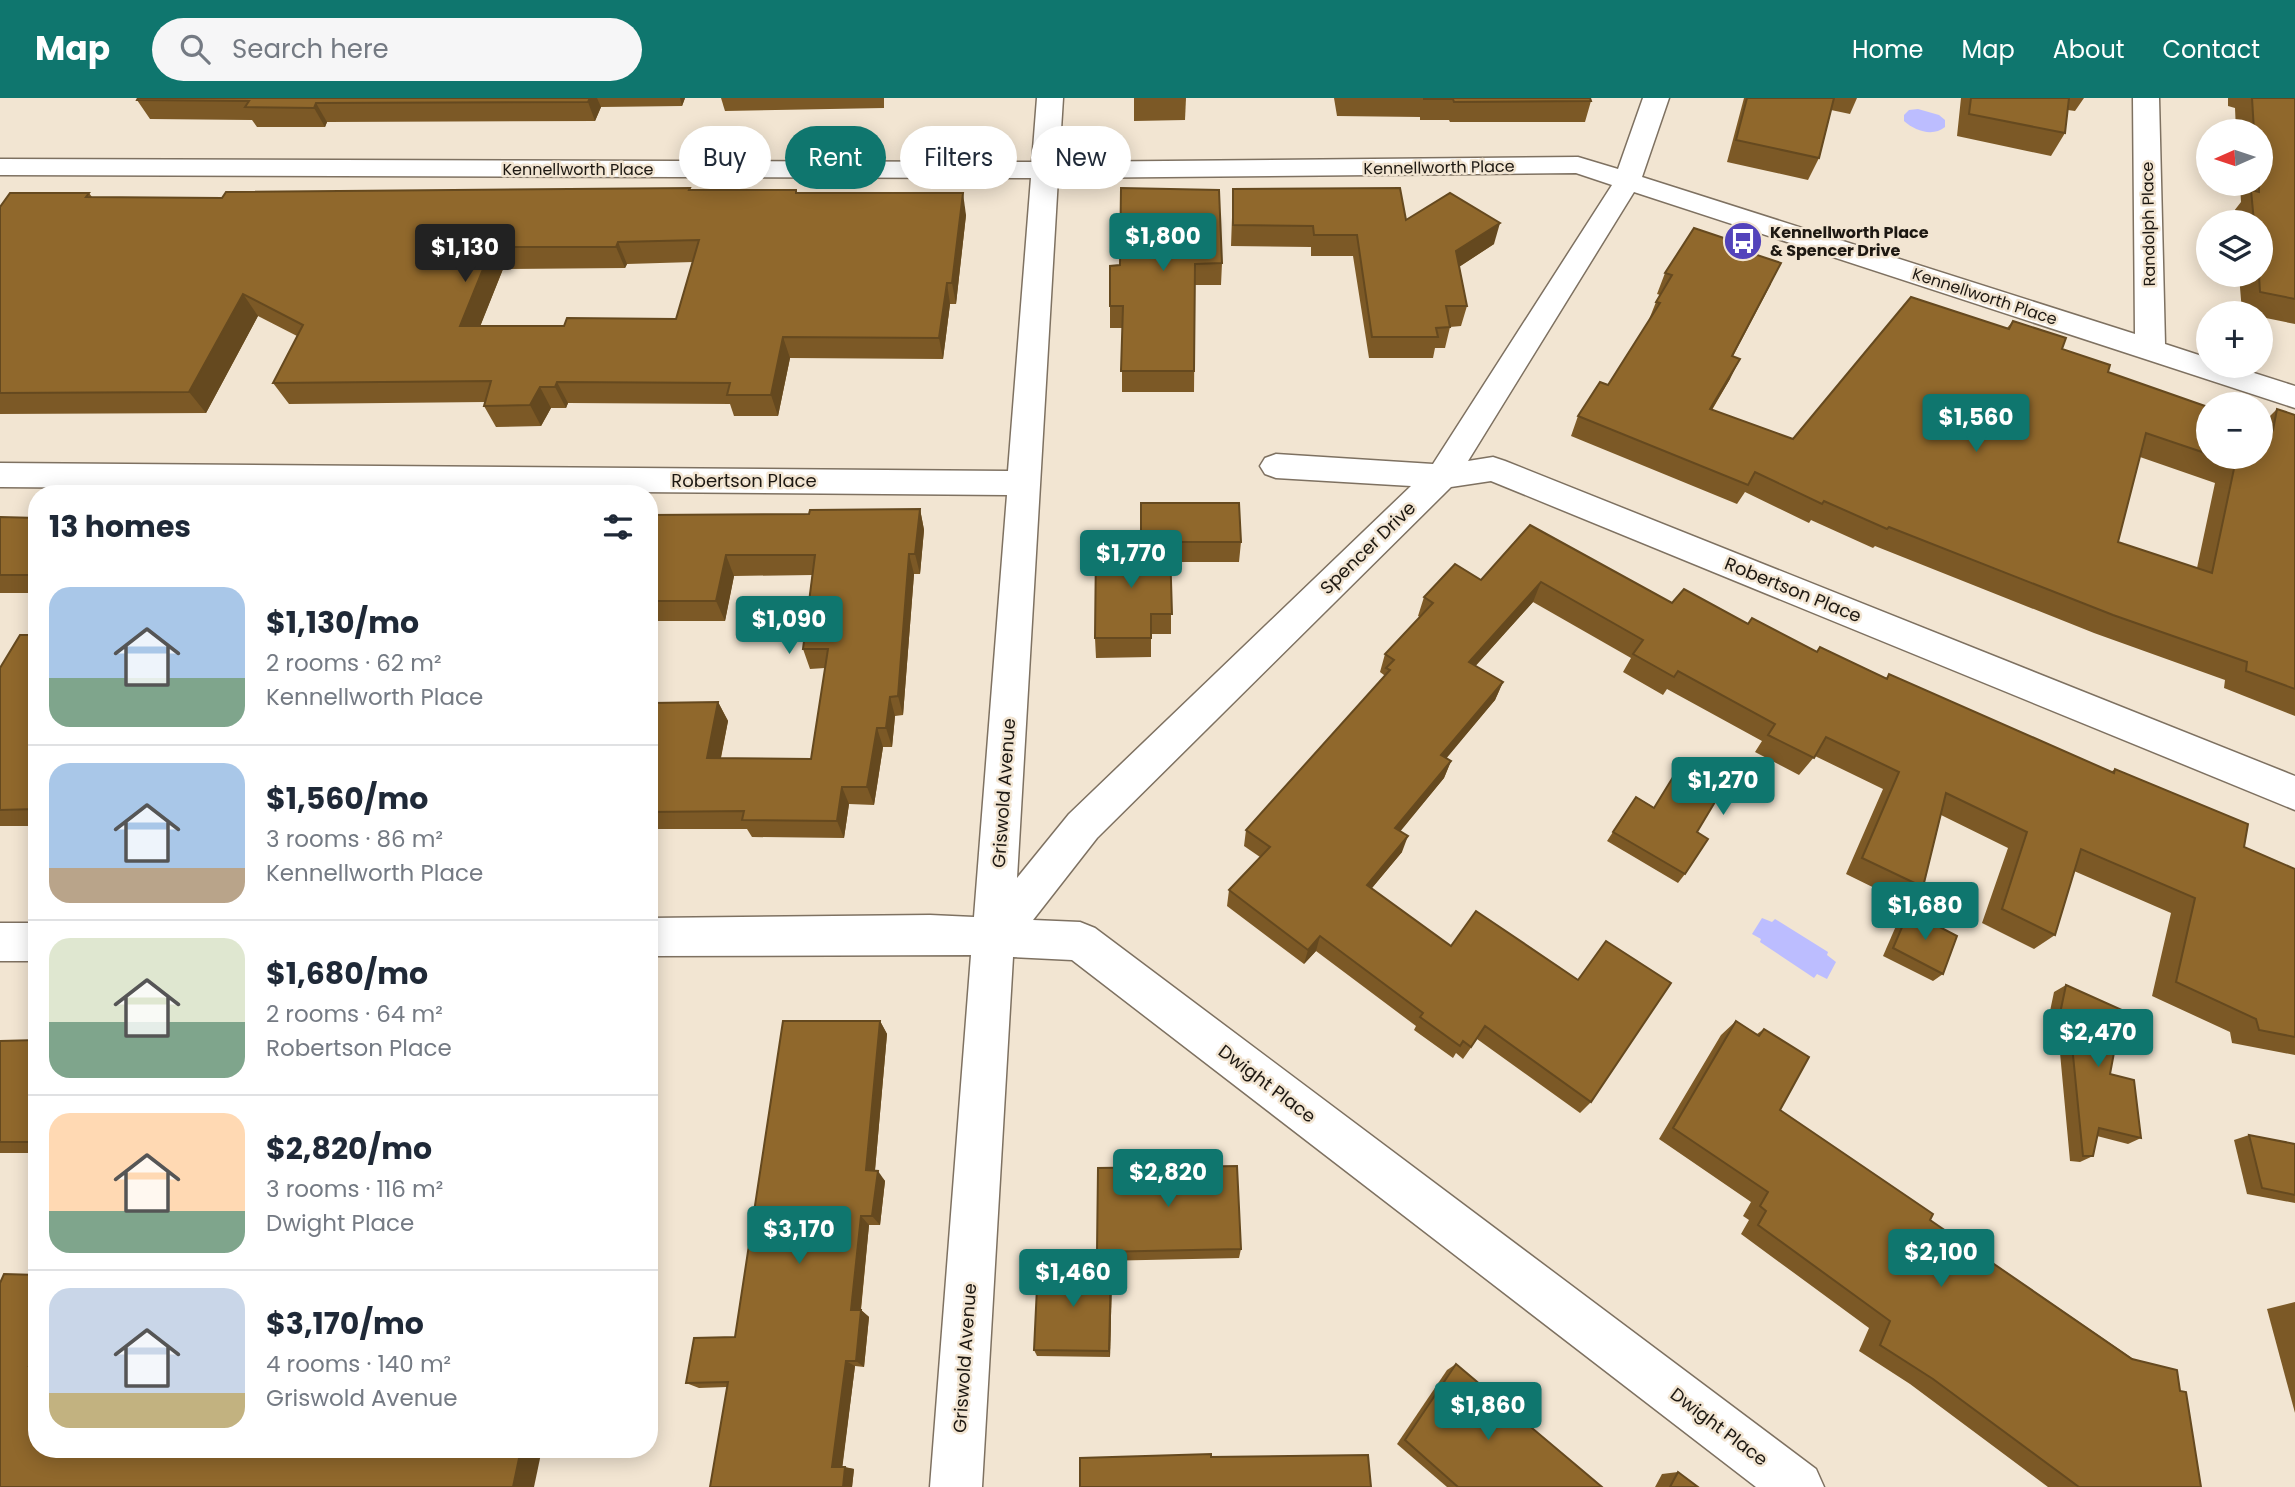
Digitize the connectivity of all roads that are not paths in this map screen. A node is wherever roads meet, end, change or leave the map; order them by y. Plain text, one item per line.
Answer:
1 (1050, 98) edge
2 (1657, 98) edge
3 (2146, 98) edge
4 (1048, 126) edge
5 (0, 167) edge
6 (1131, 169) edge
7 (1031, 170) edge
8 (1626, 182) junction
9 (1045, 189) edge
10 (2150, 349) junction
11 (2295, 397) edge
12 (1276, 466) dead end
13 (0, 475) edge
14 (1441, 476) junction
15 (1026, 483) junction
16 (2295, 793) edge
17 (995, 936) junction
18 (658, 937) edge
19 (0, 942) edge
20 (28, 942) edge
21 (956, 1487) edge
22 (1798, 1487) edge

1 - 4 street, Griswold Avenue
2 - 8 street, Spencer Drive
3 - 10 street, Randolph Place
5 - 7 street, Kennellworth Place
6 - 8 street, Kennellworth Place
8 - 10 street, Kennellworth Place
8 - 14 street, Spencer Drive
9 - 15 street, Griswold Avenue
10 - 11 street, Kennellworth Place
12 - 14 street, Robertson Place
13 - 15 street, Robertson Place
14 - 16 street, Robertson Place
14 - 17 street, Spencer Drive
15 - 17 street, Griswold Avenue
17 - 18 street, Dwight Place
17 - 21 street, Griswold Avenue
17 - 22 street, Dwight Place
19 - 20 street

